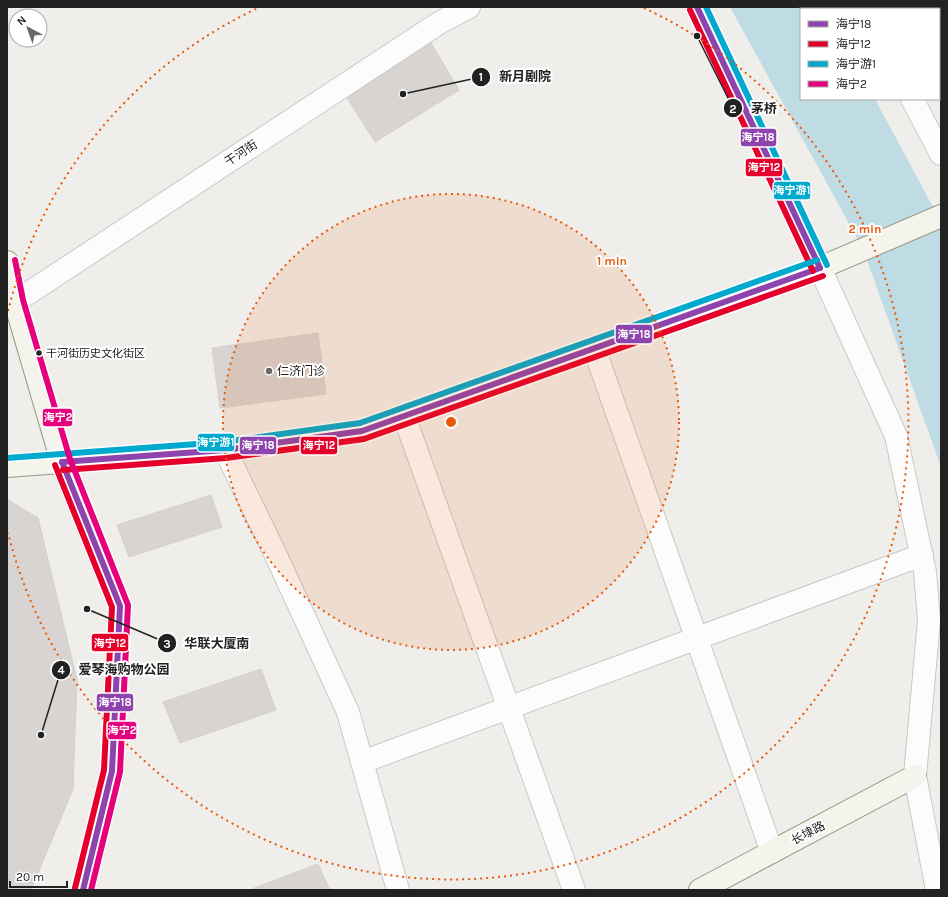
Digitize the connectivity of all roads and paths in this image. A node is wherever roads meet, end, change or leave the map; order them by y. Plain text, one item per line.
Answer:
1 (469, 7) edge
2 (697, 7) edge
3 (913, 100) edge
4 (941, 154) edge
5 (941, 216) edge
6 (7, 262) edge
7 (826, 265) junction
8 (16, 302) junction
9 (594, 348) junction
10 (404, 416) junction
11 (225, 450) junction
12 (62, 462) junction
13 (7, 466) edge
14 (922, 555) junction
15 (696, 638) junction
16 (509, 708) junction
17 (362, 762) junction
18 (915, 776) junction
19 (772, 852) junction
20 (83, 890) edge
21 (398, 890) edge
22 (574, 890) edge
23 (700, 890) edge
24 (937, 890) edge

1 - 8 street, 干河街
2 - 7 street
3 - 4 street
5 - 7 street
6 - 8 street
7 - 9 street
7 - 14 street
8 - 12 street
9 - 10 street
9 - 15 street
10 - 11 street
10 - 16 street
11 - 12 street
11 - 17 street
12 - 13 street
12 - 20 street
14 - 15 street
14 - 18 street
15 - 16 street
15 - 19 street
16 - 17 street
16 - 22 street
17 - 21 street
18 - 19 street, 长埭路
18 - 24 street
19 - 23 street, 长埭路

